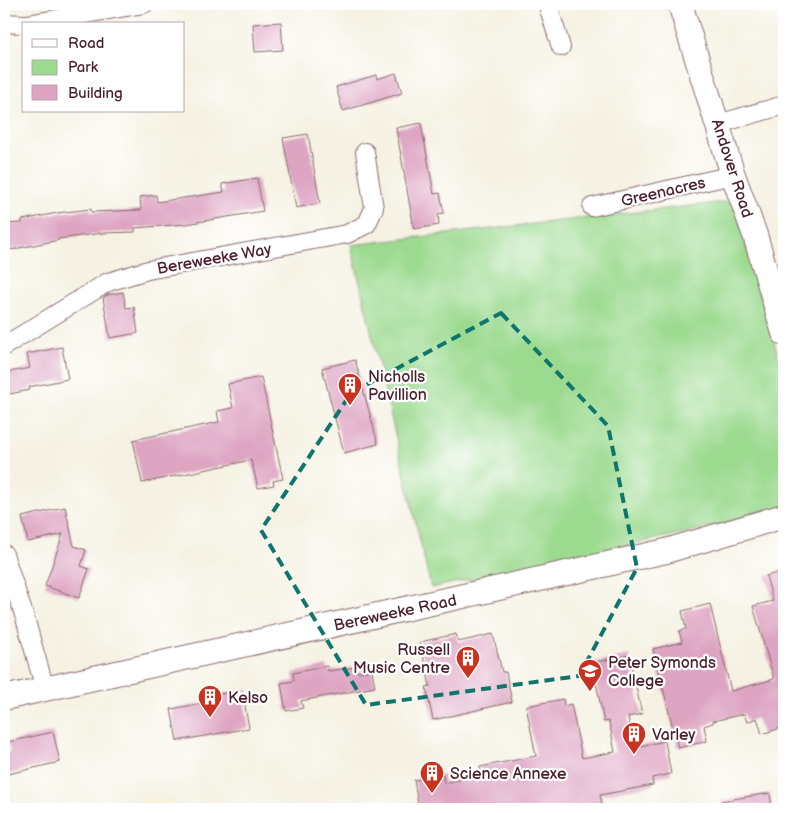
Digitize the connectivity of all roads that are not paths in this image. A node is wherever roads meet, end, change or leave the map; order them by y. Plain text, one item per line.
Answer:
1 (144, 4) edge
2 (549, 4) edge
3 (682, 4) edge
4 (38, 22) edge
5 (4, 23) edge
6 (22, 24) edge
7 (561, 47) dead end
8 (784, 105) edge
9 (718, 124) junction
10 (365, 152) dead end
11 (733, 174) junction
12 (592, 207) dead end
13 (784, 333) edge
14 (4, 346) edge
15 (784, 516) edge
16 (4, 554) edge
17 (45, 689) junction
18 (4, 698) edge

1 - 4 street
2 - 7 street
3 - 9 main road, Andover Road
5 - 6 street
8 - 9 street
9 - 11 main road, Andover Road
10 - 14 street, Bereweeke Way
11 - 12 street, Greenacres
11 - 13 main road, Andover Road
15 - 17 main road, Bereweeke Road
16 - 17 street
17 - 18 main road, Bereweeke Road

